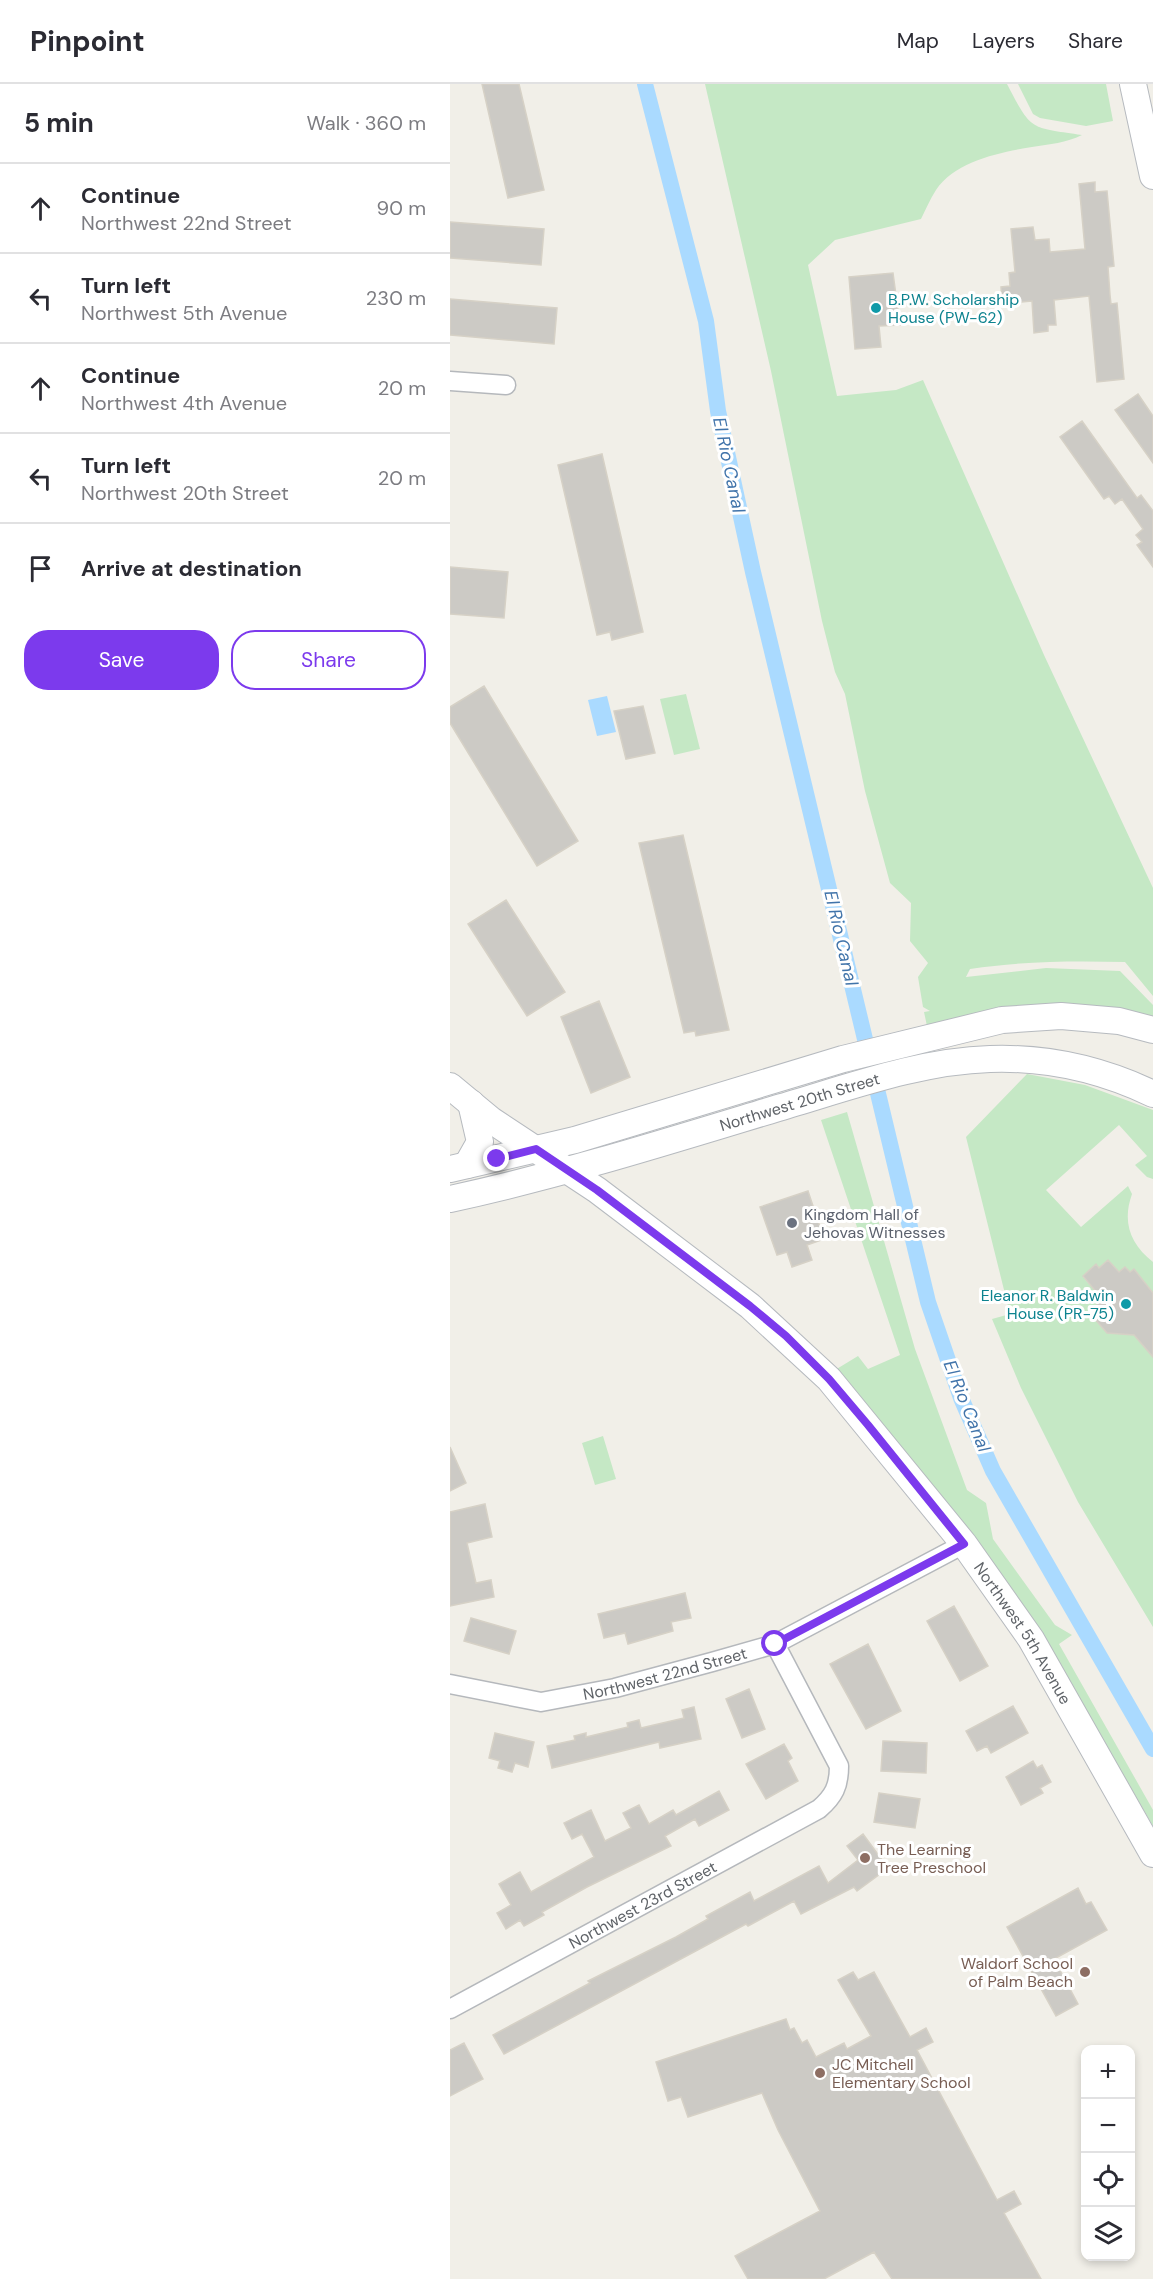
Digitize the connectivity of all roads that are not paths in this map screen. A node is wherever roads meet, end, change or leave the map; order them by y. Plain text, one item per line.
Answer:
1 (1133, 84) edge
2 (1153, 176) edge
3 (450, 381) edge
4 (506, 385) dead end
5 (1153, 1030) edge
6 (797, 1073) junction
7 (450, 1086) edge
8 (1153, 1094) edge
9 (806, 1100) junction
10 (471, 1103) junction
11 (536, 1149) junction
12 (459, 1167) edge
13 (568, 1170) junction
14 (450, 1199) edge
15 (964, 1544) junction
16 (775, 1644) junction
17 (450, 1684) edge
18 (1153, 1854) edge
19 (450, 2009) edge

1 - 2 street
3 - 4 street
5 - 6 street, Northwest 20th Street
6 - 9 street
6 - 11 street, Northwest 20th Street
7 - 10 street, Northwest 5th Avenue
8 - 9 street, Northwest 20th Street
9 - 13 street, Northwest 20th Street
10 - 11 street, Northwest 5th Avenue
10 - 12 street
11 - 12 street, Northwest 20th Street
11 - 13 street, Northwest 5th Avenue
13 - 14 street, Northwest 20th Street
13 - 15 street, Northwest 5th Avenue
15 - 16 street, Northwest 22nd Street
15 - 18 street, Northwest 5th Avenue
16 - 17 street, Northwest 22nd Street
16 - 19 street, Northwest 23rd Street

